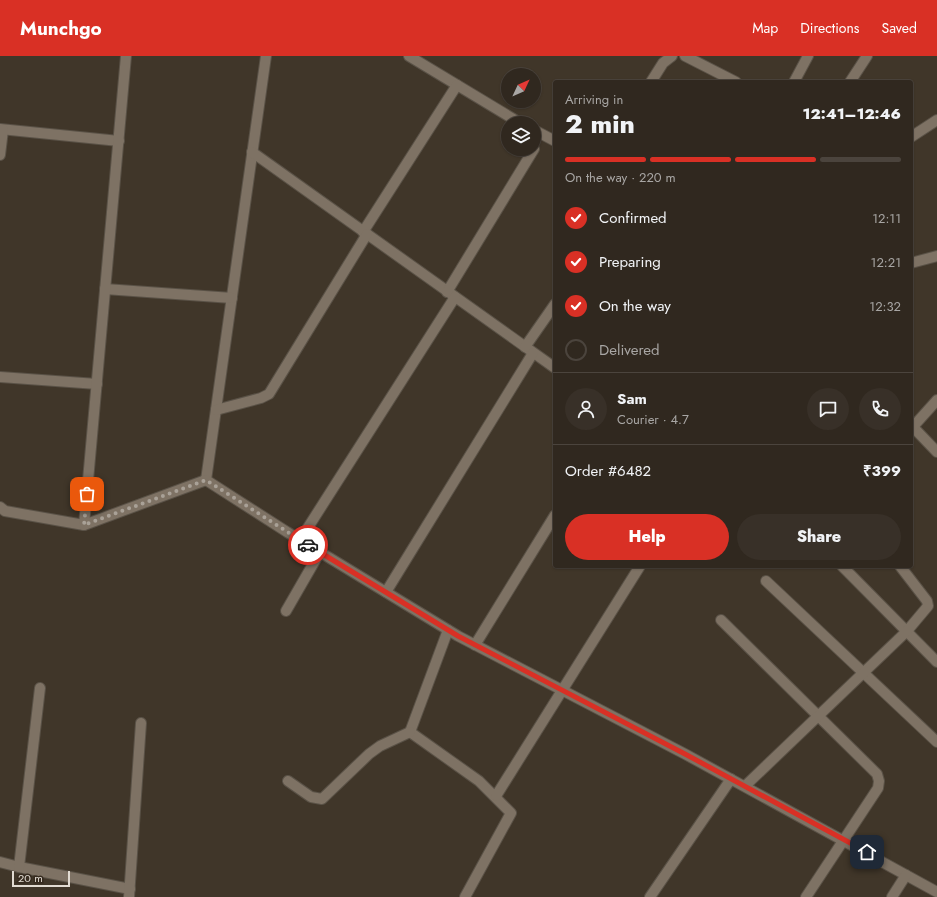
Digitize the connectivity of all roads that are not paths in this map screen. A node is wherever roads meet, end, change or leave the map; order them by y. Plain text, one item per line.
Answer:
1 (126, 56) edge
2 (266, 56) edge
3 (409, 56) edge
4 (670, 56) edge
5 (685, 56) edge
6 (808, 56) edge
7 (867, 56) edge
8 (652, 80) edge
9 (732, 80) edge
10 (795, 80) edge
11 (851, 80) edge
12 (457, 85) junction
13 (508, 116) edge
14 (937, 120) edge
15 (2, 129) edge
16 (541, 134) edge
17 (913, 136) edge
18 (553, 140) edge
19 (119, 141) junction
20 (252, 152) junction
21 (0, 155) edge
22 (530, 156) edge
23 (365, 233) junction
24 (937, 256) edge
25 (913, 262) edge
26 (106, 289) junction
27 (451, 294) junction
28 (232, 298) junction
29 (553, 308) edge
30 (529, 350) junction
31 (553, 367) edge
32 (0, 377) edge
33 (97, 384) junction
34 (937, 400) edge
35 (216, 410) junction
36 (913, 427) edge
37 (913, 429) edge
38 (937, 452) edge
39 (206, 480) junction
40 (0, 507) edge
41 (553, 518) edge
42 (84, 525) junction
43 (300, 540) junction
44 (320, 552) junction
45 (639, 568) edge
46 (844, 568) edge
47 (901, 568) edge
48 (766, 580) dead end
49 (386, 592) junction
50 (286, 611) dead end
51 (721, 620) dead end
52 (448, 630) junction
53 (907, 630) junction
54 (475, 644) junction
55 (937, 662) edge
56 (863, 672) junction
57 (40, 688) dead end
58 (562, 690) junction
59 (817, 716) junction
60 (141, 723) dead end
61 (410, 732) junction
62 (937, 742) edge
63 (731, 779) junction
64 (288, 781) dead end
65 (744, 786) junction
66 (496, 796) junction
67 (845, 840) junction
68 (0, 862) edge
69 (19, 867) junction
70 (906, 875) junction
71 (937, 892) edge
72 (130, 893) edge
73 (465, 897) edge
74 (650, 897) edge
75 (806, 897) edge
76 (892, 897) edge

1 - 19 street
2 - 20 street
3 - 12 street
4 - 8 street
5 - 9 street
6 - 10 street
7 - 11 street
12 - 13 street
12 - 23 street
14 - 17 street
15 - 19 street
15 - 21 street
16 - 18 street
19 - 26 street
20 - 23 street
20 - 28 street
22 - 27 street
23 - 27 street
23 - 35 street
24 - 25 street
26 - 28 street
26 - 33 street
27 - 30 street
27 - 43 street
28 - 35 street
29 - 30 street
30 - 31 street
30 - 49 street
32 - 33 street
33 - 42 street
34 - 36 street
35 - 39 street
37 - 38 street
39 - 42 street
39 - 43 street
40 - 42 street
41 - 54 street
43 - 44 street
44 - 49 street
44 - 50 street
45 - 58 street
46 - 53 street
47 - 53 street
48 - 56 street
49 - 52 street
51 - 59 street
52 - 54 street
52 - 61 street
53 - 55 street
53 - 56 street
54 - 58 street
56 - 59 street
56 - 62 street
57 - 69 street
58 - 63 street
58 - 66 street
59 - 65 street
59 - 67 street
60 - 72 street
61 - 64 street
61 - 66 street
63 - 65 street
63 - 74 street
65 - 67 street
66 - 73 street
67 - 70 street
67 - 75 street
68 - 69 street
69 - 72 street
70 - 71 street
70 - 76 street

